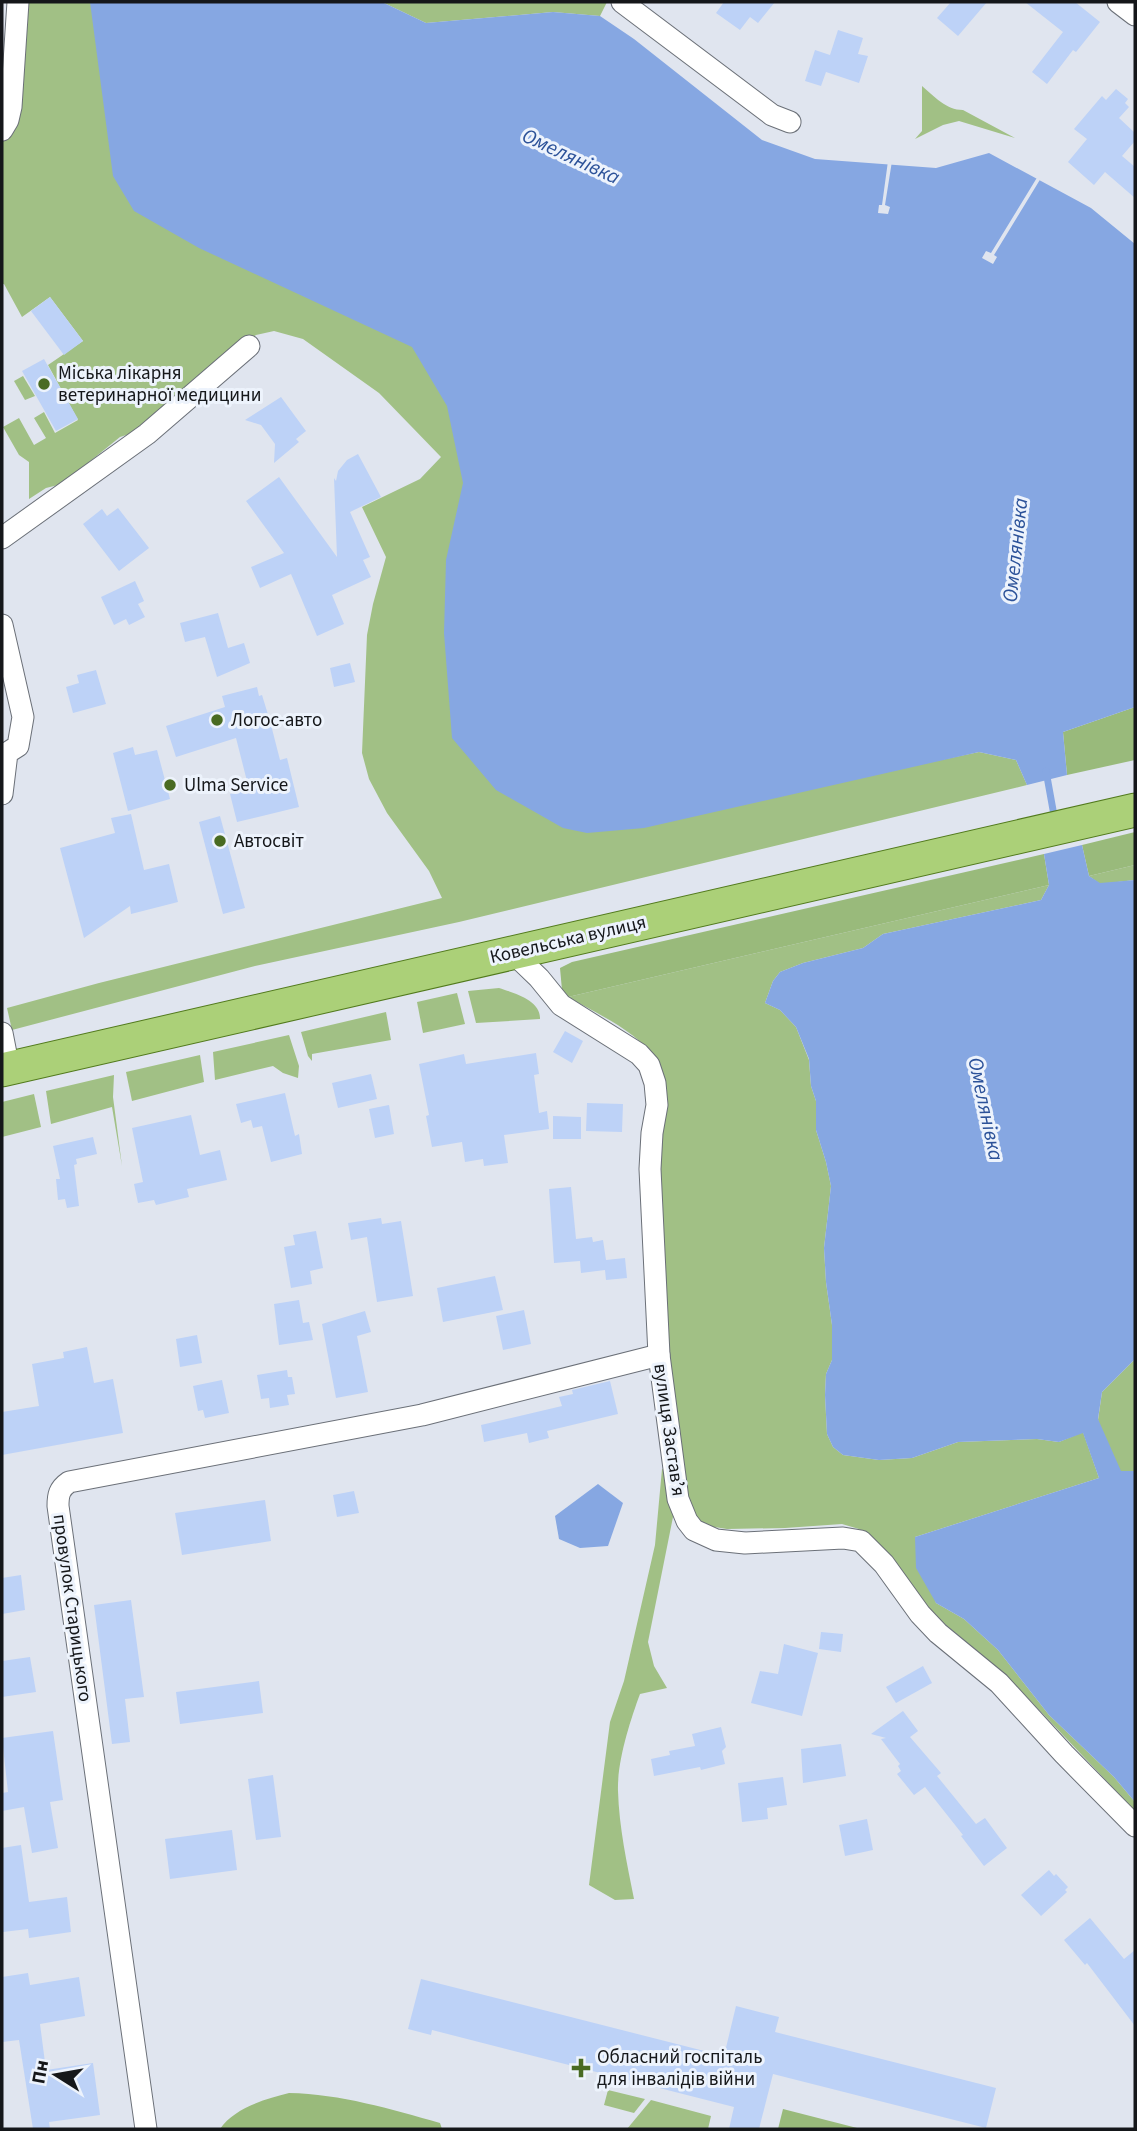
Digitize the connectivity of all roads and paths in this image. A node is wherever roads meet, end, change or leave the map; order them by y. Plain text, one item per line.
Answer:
1 (18, 2) edge
2 (622, 2) edge
3 (1118, 2) edge
4 (1135, 15) edge
5 (790, 122) dead end
6 (2, 130) edge
7 (249, 346) dead end
8 (2, 538) edge
9 (2, 625) edge
10 (2, 794) edge
11 (1135, 810) edge
12 (512, 952) junction
13 (2, 1033) edge
14 (5, 1069) edge
15 (659, 1354) junction
16 (1135, 1826) edge
17 (146, 2129) edge

1 - 6 street
2 - 5 street
3 - 4 street
7 - 8 street
9 - 10 street
11 - 12 main road, Ковельська вулиця
12 - 14 main road, Ковельська вулиця
12 - 15 street, вулиця Заставʼя
13 - 14 street
15 - 16 street, вулиця Заставʼя
15 - 17 street, провулок Старицького

